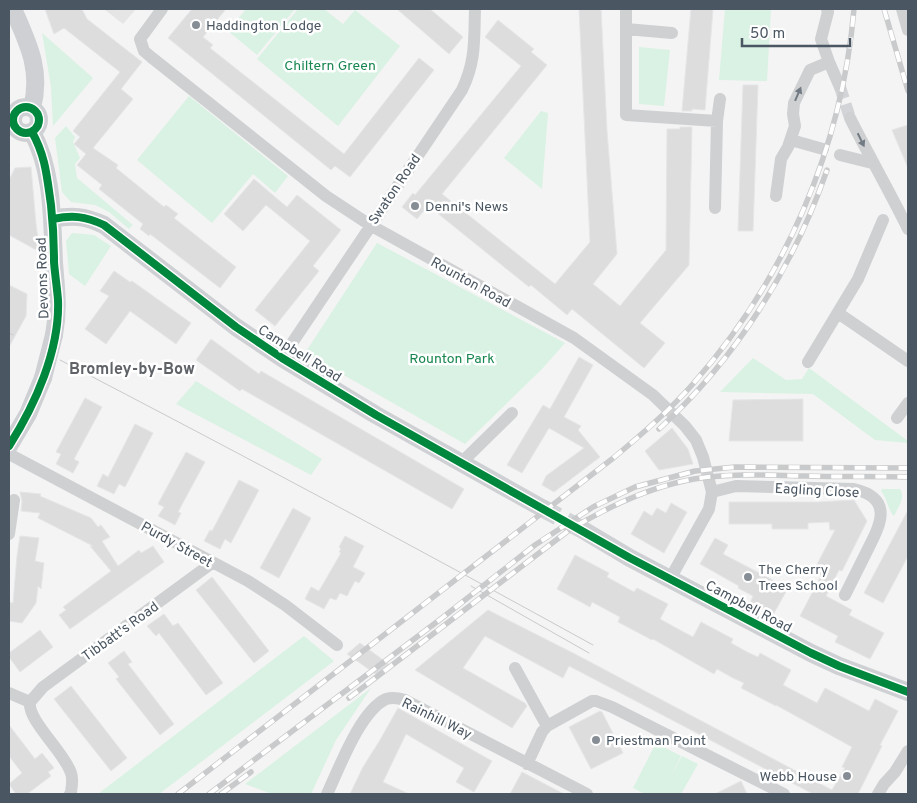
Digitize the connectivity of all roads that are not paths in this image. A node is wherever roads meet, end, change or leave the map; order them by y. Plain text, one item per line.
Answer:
1 (13, 9) edge
2 (162, 9) edge
3 (475, 9) edge
4 (626, 9) edge
5 (827, 9) edge
6 (902, 9) edge
7 (626, 29) junction
8 (908, 30) edge
9 (672, 33) dead end
10 (829, 62) junction
11 (840, 87) tunnel mouth
12 (720, 99) dead end
13 (32, 108) junction
14 (850, 118) tunnel mouth
15 (11, 120) edge
16 (717, 121) junction
17 (32, 132) junction
18 (791, 140) junction
19 (822, 149) dead end
20 (840, 155) dead end
21 (872, 163) junction
22 (776, 196) dead end
23 (715, 208) dead end
24 (53, 219) junction
25 (883, 220) dead end
26 (370, 225) junction
27 (908, 229) edge
28 (838, 312) junction
29 (282, 358) junction
30 (908, 361) edge
31 (808, 362) dead end
32 (908, 402) edge
33 (512, 413) dead end
34 (897, 418) dead end
35 (9, 446) edge
36 (9, 454) edge
37 (461, 462) junction
38 (712, 492) junction
39 (14, 500) dead end
40 (542, 508) tunnel mouth
41 (584, 530) tunnel mouth
42 (9, 534) edge
43 (212, 563) junction
44 (670, 579) junction
45 (845, 595) dead end
46 (337, 645) dead end
47 (515, 668) dead end
48 (9, 692) edge
49 (908, 692) edge
50 (30, 702) junction
51 (547, 726) junction
52 (908, 751) edge
53 (527, 764) junction
54 (70, 794) edge
55 (327, 794) edge
56 (588, 794) edge
57 (784, 794) edge
58 (878, 794) edge

1 - 13 street
2 - 26 street, Rounton Road
3 - 26 street, Swaton Road
4 - 7 street
5 - 10 street
6 - 8 street
7 - 9 street
7 - 16 street
10 - 11 street
18 -> 10 street
12 - 16 street
13 - 15 street
13 - 17 street
14 -> 21 street
15 - 17 street
16 - 23 street
17 - 24 street, Devons Road
18 - 19 street
18 - 22 street
20 - 21 street
21 - 27 street
24 - 29 street, Campbell Road
24 - 35 street, Devons Road, bridge
25 - 28 street
26 - 29 street, Swaton Road
26 - 38 street, Rounton Road
28 - 30 street
28 - 31 street
29 - 37 street, Campbell Road
32 - 34 street
33 - 37 street
36 - 43 street, Purdy Street
37 - 40 street, Campbell Road
38 - 44 street
38 - 45 street, Eagling Close
39 - 42 street
41 - 44 street, Campbell Road
43 - 46 street, Purdy Street
43 - 50 street, Tibbatt's Road
44 - 49 street, Campbell Road
47 - 51 street
48 - 50 street
50 - 54 street
51 - 53 street
51 - 57 street
52 - 58 street
53 - 55 street, Rainhill Way
53 - 56 street, Rainhill Way

